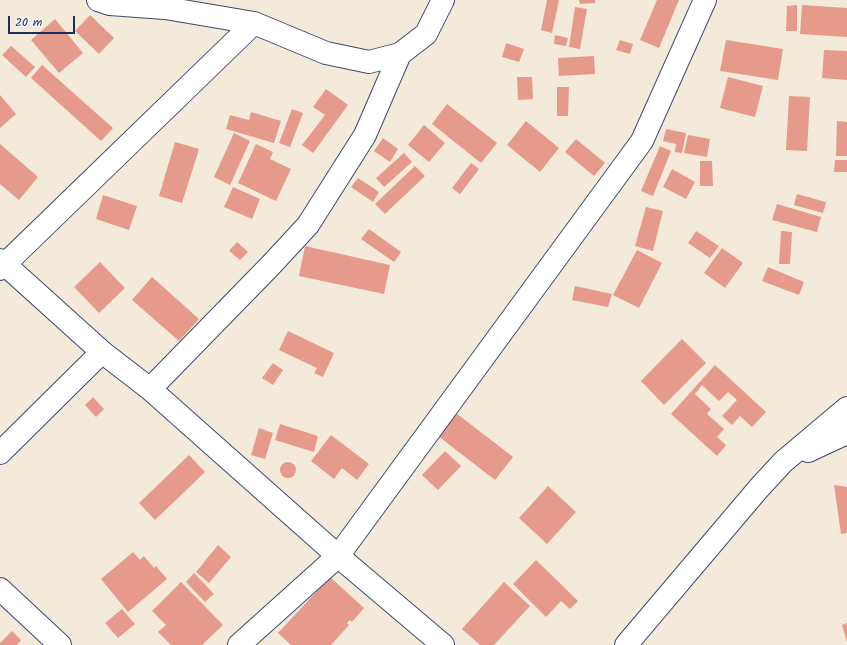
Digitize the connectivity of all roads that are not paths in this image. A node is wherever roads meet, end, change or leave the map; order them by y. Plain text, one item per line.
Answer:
1 (98, 0) edge
2 (443, 0) edge
3 (705, 0) edge
4 (254, 23) junction
5 (400, 54) junction
6 (2, 265) edge
7 (102, 352) junction
8 (150, 389) junction
9 (847, 408) edge
10 (847, 433) edge
11 (0, 453) edge
12 (783, 462) junction
13 (338, 556) junction
14 (0, 589) edge
15 (60, 645) edge
16 (239, 645) edge
17 (444, 645) edge
18 (626, 645) edge

1 - 4 street
2 - 5 street
3 - 13 street
4 - 5 street
4 - 6 street
5 - 8 street
6 - 7 street
7 - 8 street
7 - 11 street
8 - 13 street
9 - 12 street
10 - 12 street
12 - 18 street
13 - 16 street
13 - 17 street
14 - 15 street

